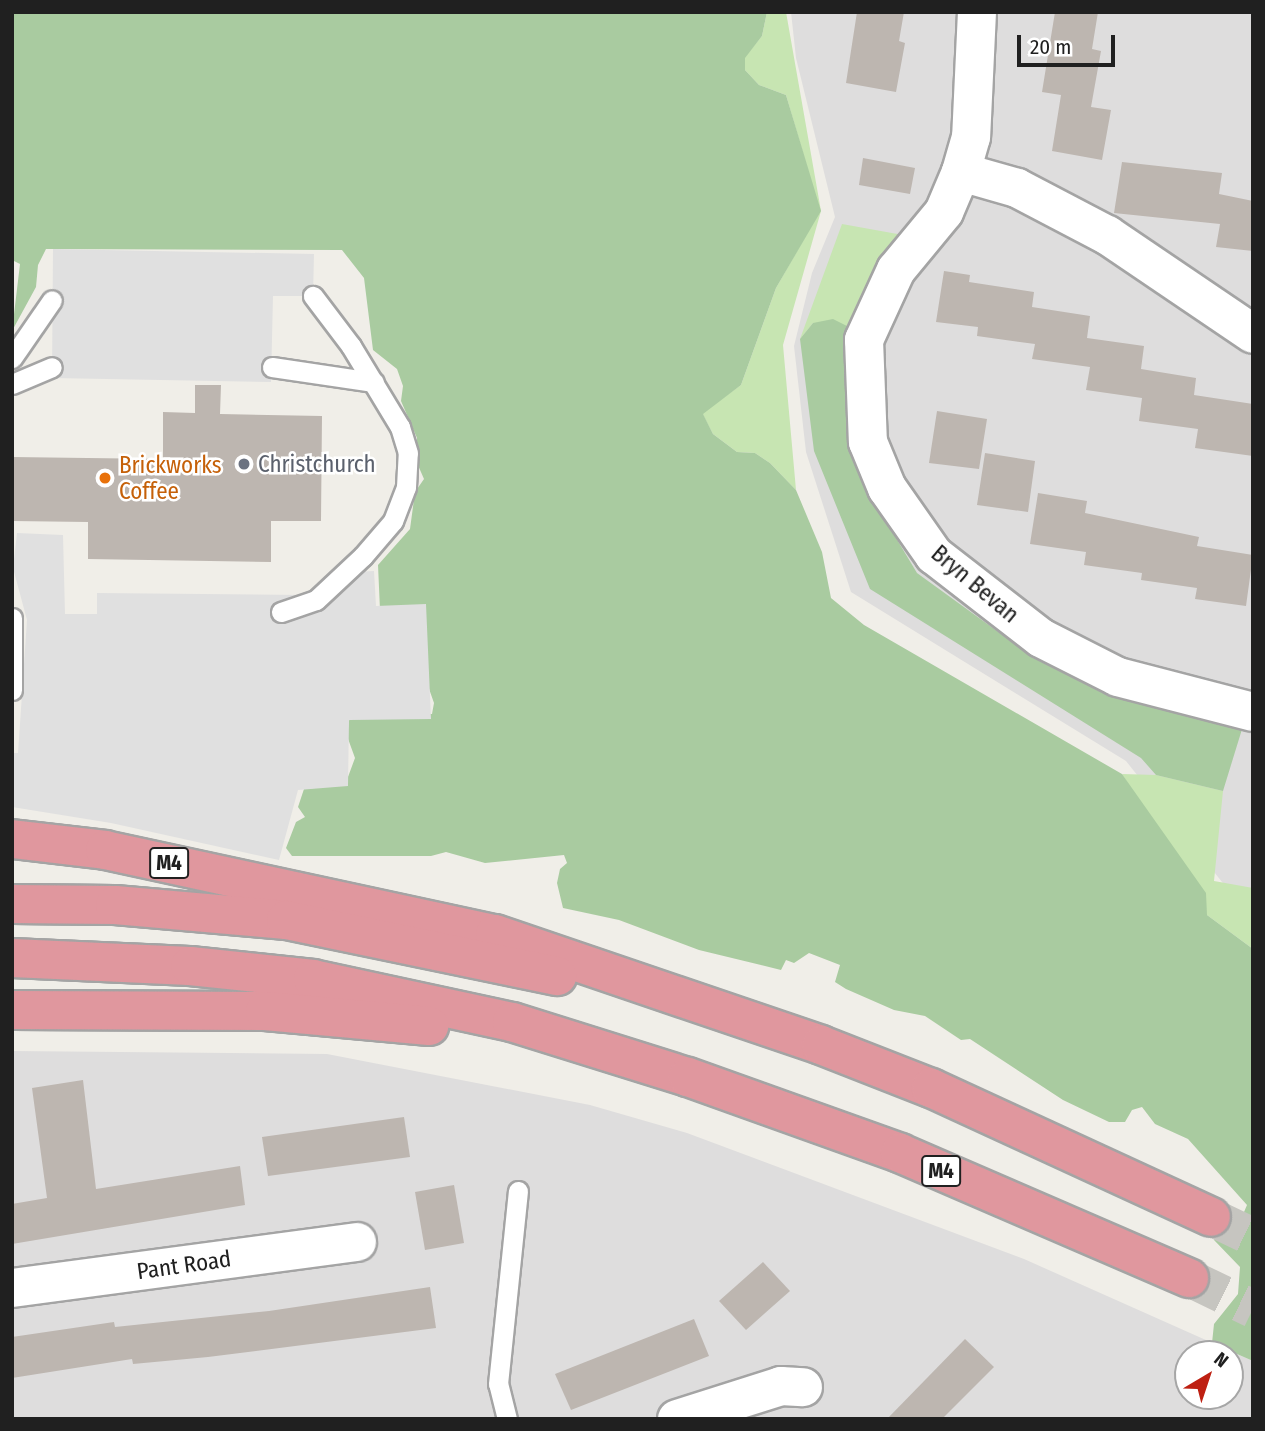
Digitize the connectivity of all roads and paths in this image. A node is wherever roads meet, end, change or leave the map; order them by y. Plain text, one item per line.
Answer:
1 (977, 12) edge
2 (961, 172) junction
3 (313, 296) dead end
4 (52, 300) dead end
5 (1253, 334) edge
6 (12, 358) edge
7 (51, 367) dead end
8 (272, 367) dead end
9 (374, 382) junction
10 (12, 384) edge
11 (281, 612) dead end
12 (12, 618) edge
13 (12, 690) edge
14 (1253, 712) edge
15 (12, 839) edge
16 (12, 904) edge
17 (321, 912) junction
18 (12, 958) edge
19 (312, 997) junction
20 (12, 1010) edge
21 (518, 1191) dead end
22 (1211, 1217) tunnel mouth
23 (356, 1242) dead end
24 (1189, 1278) tunnel mouth
25 (12, 1288) edge
26 (803, 1387) dead end
27 (506, 1419) edge
28 (677, 1419) edge

1 - 2 street, Bryn Bevan
2 - 5 street
2 - 14 street, Bryn Bevan
3 - 9 lane
4 - 6 lane
7 - 10 lane
8 - 9 lane
9 - 11 lane
12 - 13 lane
15 - 17 highway, M4
16 - 17 highway, M4
17 - 22 highway, M4
18 - 19 highway, M4
19 - 20 highway, M4
19 - 24 highway, M4
21 - 27 lane
23 - 25 street, Pant Road
26 - 28 street

